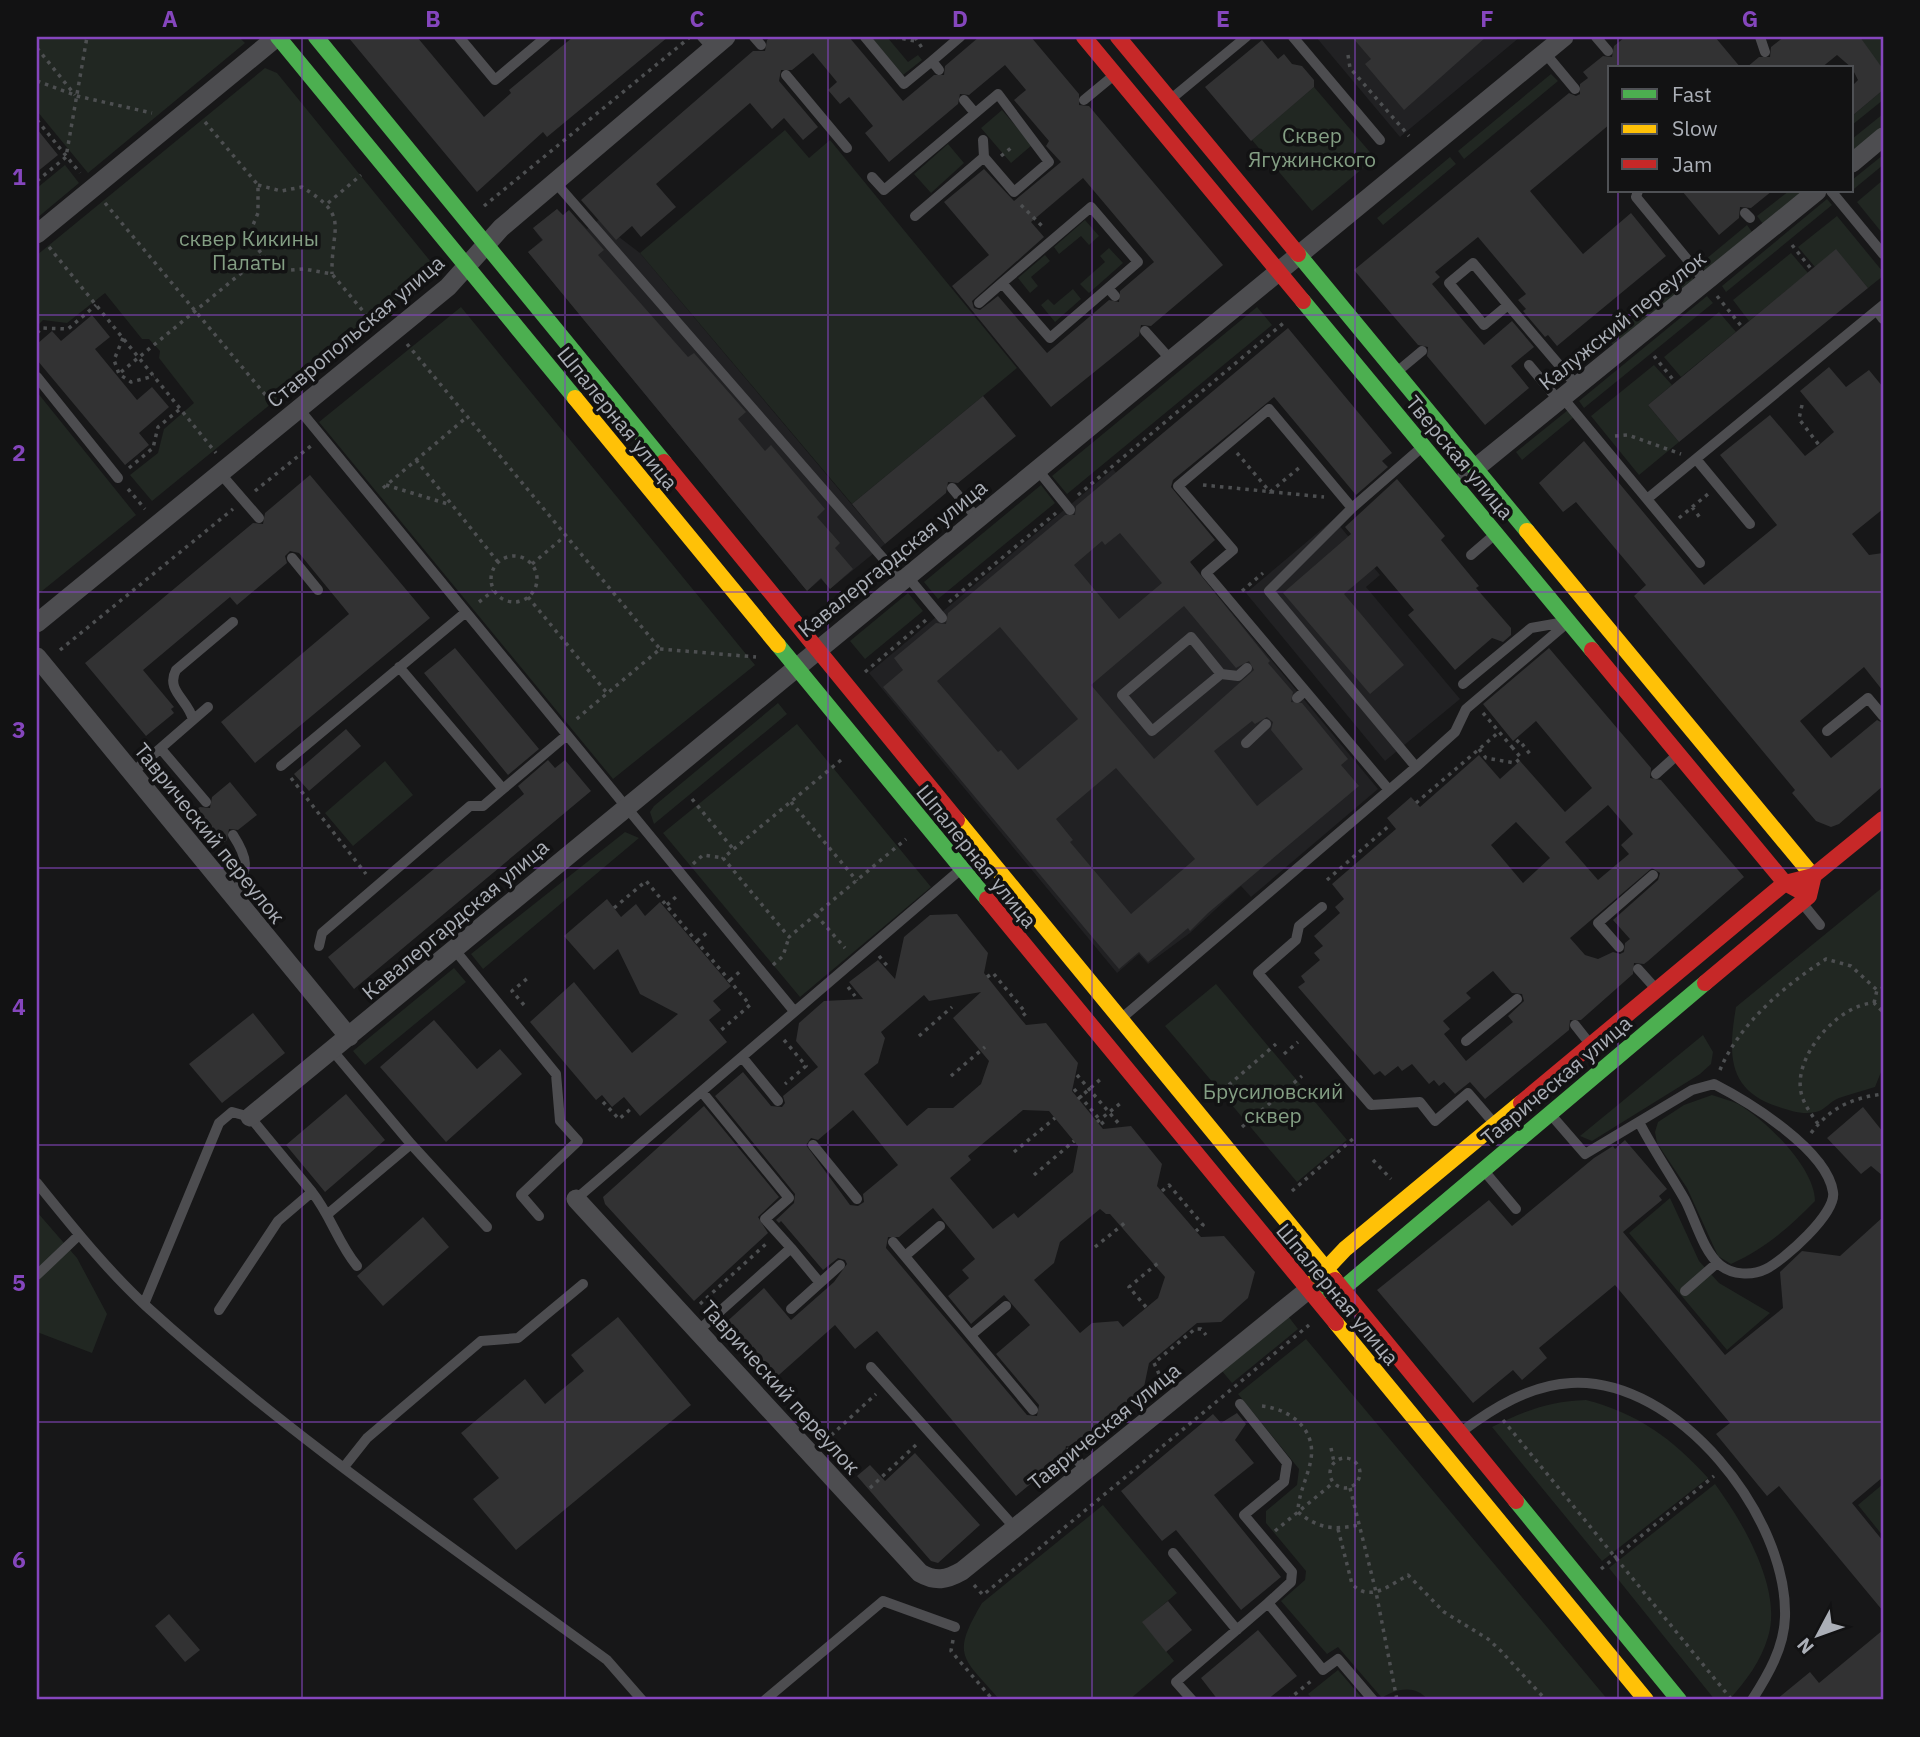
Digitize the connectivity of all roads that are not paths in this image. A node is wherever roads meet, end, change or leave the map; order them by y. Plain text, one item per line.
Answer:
1 (278, 37) edge
2 (316, 37) edge
3 (458, 37) edge
4 (545, 37) edge
5 (865, 37) edge
6 (960, 37) edge
7 (1084, 37) edge
8 (1118, 37) edge
9 (1246, 37) edge
10 (1293, 37) edge
11 (1564, 37) edge
12 (1596, 37) edge
13 (1759, 37) edge
14 (714, 41) edge
15 (1608, 51) dead end
16 (1545, 52) junction
17 (1765, 52) dead end
18 (1135, 57) junction
19 (932, 61) junction
20 (939, 70) dead end
21 (1115, 74) junction
22 (786, 75) dead end
23 (1575, 89) dead end
24 (964, 100) dead end
25 (1084, 100) dead end
26 (1170, 100) junction
27 (975, 113) junction
28 (1150, 117) junction
29 (1883, 137) edge
30 (982, 139) dead end
31 (1380, 140) dead end
32 (848, 148) dead end
33 (984, 157) junction
34 (1854, 161) edge
35 (872, 177) dead end
36 (555, 182) junction
37 (1638, 192) edge
38 (1816, 192) edge
39 (1832, 192) edge
40 (915, 216) dead end
41 (41, 238) edge
42 (486, 244) junction
43 (1883, 254) edge
44 (1298, 256) junction
45 (467, 266) junction
46 (1279, 272) junction
47 (1705, 281) junction
48 (1002, 283) junction
49 (979, 303) dead end
50 (1508, 305) junction
51 (1472, 310) junction
52 (1881, 312) edge
53 (1462, 318) dead end
54 (1145, 331) dead end
55 (1422, 351) dead end
56 (1171, 360) junction
57 (1529, 365) dead end
58 (1396, 373) junction
59 (37, 377) edge
60 (1377, 389) junction
61 (1567, 395) junction
62 (299, 409) junction
63 (1442, 429) junction
64 (1423, 446) junction
65 (1696, 459) junction
66 (219, 463) junction
67 (1475, 468) junction
68 (1037, 469) junction
69 (118, 478) road end
70 (1455, 484) junction
71 (952, 488) dead end
72 (1647, 499) junction
73 (1352, 509) junction
74 (1070, 510) dead end
75 (259, 518) dead end
76 (977, 518) junction
77 (1750, 524) dead end
78 (1496, 534) junction
79 (1471, 555) dead end
80 (292, 558) dead end
81 (1700, 563) dead end
82 (904, 578) junction
83 (318, 590) dead end
84 (1588, 605) junction
85 (466, 612) junction
86 (942, 618) dead end
87 (1569, 621) junction
88 (233, 622) dead end
89 (37, 623) edge
90 (817, 649) junction
91 (37, 657) edge
92 (1637, 664) junction
93 (399, 667) junction
94 (794, 667) junction
95 (1247, 668) dead end
96 (1222, 674) junction
97 (1618, 681) junction
98 (1463, 684) dead end
99 (208, 707) dead end
100 (1883, 716) edge
101 (192, 720) junction
102 (1266, 724) dead end
103 (1828, 731) dead end
104 (565, 733) junction
105 (1698, 737) junction
106 (1246, 743) dead end
107 (161, 749) junction
108 (1679, 753) junction
109 (281, 766) road end
110 (1416, 766) junction
111 (132, 773) junction
112 (1656, 774) dead end
113 (503, 789) junction
114 (1389, 790) junction
115 (206, 802) dead end
116 (626, 807) junction
117 (1883, 819) edge
118 (233, 835) dead end
119 (961, 870) junction
120 (1653, 875) dead end
121 (1813, 876) junction
122 (1785, 883) junction
123 (235, 899) junction
124 (1806, 899) junction
125 (1322, 907) dead end
126 (1820, 925) dead end
127 (319, 946) dead end
128 (1619, 947) dead end
129 (454, 950) junction
130 (1638, 970) dead end
131 (1657, 989) junction
132 (1517, 999) dead end
133 (794, 1011) junction
134 (1575, 1025) dead end
135 (1109, 1028) junction
136 (349, 1037) junction
137 (1466, 1041) dead end
138 (1591, 1045) junction
139 (332, 1051) junction
140 (742, 1057) junction
141 (702, 1092) junction
142 (775, 1098) road end
143 (1551, 1115) junction
144 (250, 1117) junction
145 (1639, 1122) junction
146 (1496, 1125) junction
147 (411, 1144) junction
148 (813, 1144) dead end
149 (1484, 1171) junction
150 (37, 1183) edge
151 (312, 1192) junction
152 (576, 1199) joint
153 (857, 1199) dead end
154 (1516, 1209) dead end
155 (329, 1213) junction
156 (539, 1216) dead end
157 (940, 1226) dead end
158 (487, 1227) dead end
159 (79, 1235) junction
160 (893, 1242) dead end
161 (791, 1248) junction
162 (905, 1256) junction
163 (1717, 1263) junction
164 (840, 1265) dead end
165 (357, 1266) dead end
166 (1324, 1268) junction
167 (37, 1275) edge
168 (820, 1283) junction
169 (583, 1284) dead end
170 (1308, 1290) junction
171 (1341, 1290) junction
172 (1685, 1291) dead end
173 (144, 1304) junction
174 (1006, 1307) dead end
175 (791, 1309) dead end
176 (219, 1310) dead end
177 (699, 1330) junction
178 (971, 1335) junction
179 (871, 1367) dead end
180 (1240, 1404) dead end
181 (1033, 1410) dead end
182 (1460, 1433) junction
183 (1070, 1452) dead end
184 (344, 1467) junction
185 (1086, 1470) junction
186 (1015, 1528) junction
187 (1173, 1553) dead end
188 (962, 1571) joint
189 (1268, 1603) junction
190 (955, 1627) road end
191 (1237, 1630) junction
192 (642, 1700) edge
193 (765, 1700) edge
194 (1192, 1700) edge
195 (1374, 1700) edge
196 (1646, 1700) edge
197 (1679, 1700) edge
198 (1752, 1700) edge

1 - 41 street
1 - 45 street, Шпалерная улица
2 - 42 street, Шпалерная улица
3 - 4 lane
5 - 19 lane
6 - 19 lane
7 - 21 street, Тверская улица
8 - 18 street, Тверская улица
9 - 26 lane
10 - 31 lane
11 - 16 street, Кавалергардская улица
12 - 15 lane
13 - 17 lane
14 - 36 street, Ставропольская улица
16 - 23 lane
16 - 44 street, Кавалергардская улица
18 - 21 lane
18 - 26 street, Тверская улица
19 - 20 lane
21 - 25 lane
21 - 28 street, Тверская улица
22 - 32 lane
24 - 27 lane
26 - 28 lane
26 - 44 street, Тверская улица
27 - 33 lane
27 - 35 lane
28 - 46 street, Тверская улица
29 - 34 street
30 - 33 lane
33 - 40 lane
36 - 42 street, Ставропольская улица
36 - 82 lane
37 - 47 lane
38 - 47 street, Калужский переулок
39 - 43 lane
42 - 45 street, Ставропольская улица
42 - 90 street, Шпалерная улица
44 - 46 street, Кавалергардская улица
44 - 58 street, Тверская улица
45 - 62 street, Ставропольская улица
45 - 94 street, Шпалерная улица
46 - 56 street, Кавалергардская улица
46 - 60 street, Тверская улица
47 - 61 street, Калужский переулок
48 - 48 lane
48 - 49 lane
50 - 51 lane
50 - 51 lane
50 - 61 lane
51 - 53 lane
52 - 65 lane
54 - 56 lane
55 - 58 lane
56 - 68 street, Кавалергардская улица
57 - 61 lane
58 - 60 lane
58 - 63 street, Тверская улица
59 - 69 lane
60 - 64 street, Тверская улица
61 - 67 street, Калужский переулок
61 - 72 lane
62 - 66 street, Ставропольская улица
62 - 85 lane
63 - 64 lane
63 - 67 street, Тверская улица
64 - 70 street, Тверская улица
64 - 73 lane
65 - 72 lane
65 - 77 lane
66 - 75 lane
66 - 89 street, Ставропольская улица
67 - 70 street, Калужский переулок
67 - 84 street, Тверская улица
68 - 74 lane
68 - 76 street, Кавалергардская улица
70 - 78 street, Тверская улица
71 - 76 lane
72 - 81 lane
73 - 110 lane
73 - 114 lane
76 - 82 street, Кавалергардская улица
78 - 79 lane
78 - 87 street, Тверская улица
80 - 83 lane
82 - 86 lane
82 - 90 street, Кавалергардская улица
84 - 87 lane
84 - 92 street, Тверская улица
85 - 93 lane
85 - 104 lane
87 - 97 street, Тверская улица
87 - 98 lane
87 - 110 lane
88 - 101 lane
90 - 94 street, Кавалергардская улица
90 - 135 street, Шпалерная улица
91 - 111 street, Таврический переулок
92 - 97 lane
92 - 105 street, Тверская улица
93 - 109 lane
93 - 113 lane
94 - 116 street, Кавалергардская улица
94 - 119 street, Шпалерная улица
95 - 96 lane
96 - 96 lane
97 - 108 street, Тверская улица
99 - 101 lane
100 - 103 lane
101 - 107 lane
102 - 106 lane
104 - 113 lane
104 - 116 lane
105 - 108 lane
105 - 121 street, Тверская улица
107 - 111 lane
107 - 115 lane
108 - 112 lane
108 - 122 street, Тверская улица
110 - 114 lane
111 - 123 street, Таврический переулок
113 - 127 lane
114 - 135 lane
116 - 129 street, Кавалергардская улица
116 - 133 lane
117 - 121 street, Таврическая улица
118 - 123 lane
119 - 133 lane
119 - 135 street, Шпалерная улица
120 - 128 lane
121 - 122 street, Таврическая улица
121 - 124 street
122 - 124 street, Тверская улица
122 - 131 street, Таврическая улица
123 - 136 street, Таврический переулок
124 - 126 lane
124 - 143 street, Таврическая улица
125 - 146 lane
129 - 136 street, Кавалергардская улица
129 - 156 lane
130 - 131 lane
131 - 138 street, Таврическая улица
132 - 137 lane
133 - 140 lane
134 - 138 lane
135 - 166 street, Шпалерная улица
135 - 170 street, Шпалерная улица
136 - 139 street, Кавалергардская улица
138 - 146 street, Таврическая улица
139 - 144 street, Кавалергардская улица
139 - 147 lane
140 - 141 lane
140 - 142 lane
141 - 152 lane
141 - 161 lane
143 - 145 lane
143 - 149 street, Таврическая улица
144 - 151 lane
144 - 173 lane
145 - 163 lane
145 - 163 lane
146 - 166 street, Таврическая улица
147 - 155 lane
147 - 158 lane
148 - 153 lane
149 - 154 lane
149 - 171 street, Таврическая улица
150 - 159 lane
151 - 155 lane
151 - 176 lane
152 - 177 street, Таврический переулок
155 - 165 lane
157 - 162 lane
159 - 167 lane
159 - 173 lane
160 - 162 lane
161 - 168 lane
161 - 177 lane
162 - 178 lane
163 - 172 lane
164 - 168 lane
166 - 170 street, Таврическая улица
166 - 171 street, Шпалерная улица
168 - 175 lane
169 - 184 lane
170 - 171 street
170 - 185 street, Таврическая улица
170 - 196 street, Шпалерная улица
171 - 182 street, Шпалерная улица
173 - 184 lane
174 - 178 lane
177 - 188 street, Таврический переулок
178 - 181 lane
179 - 186 lane
180 - 189 lane
182 - 197 street, Шпалерная улица
182 - 198 lane
183 - 185 lane
184 - 192 lane
185 - 186 street, Таврическая улица
186 - 188 street, Таврическая улица
187 - 191 lane
189 - 191 lane
189 - 195 lane
190 - 193 lane
191 - 194 lane

